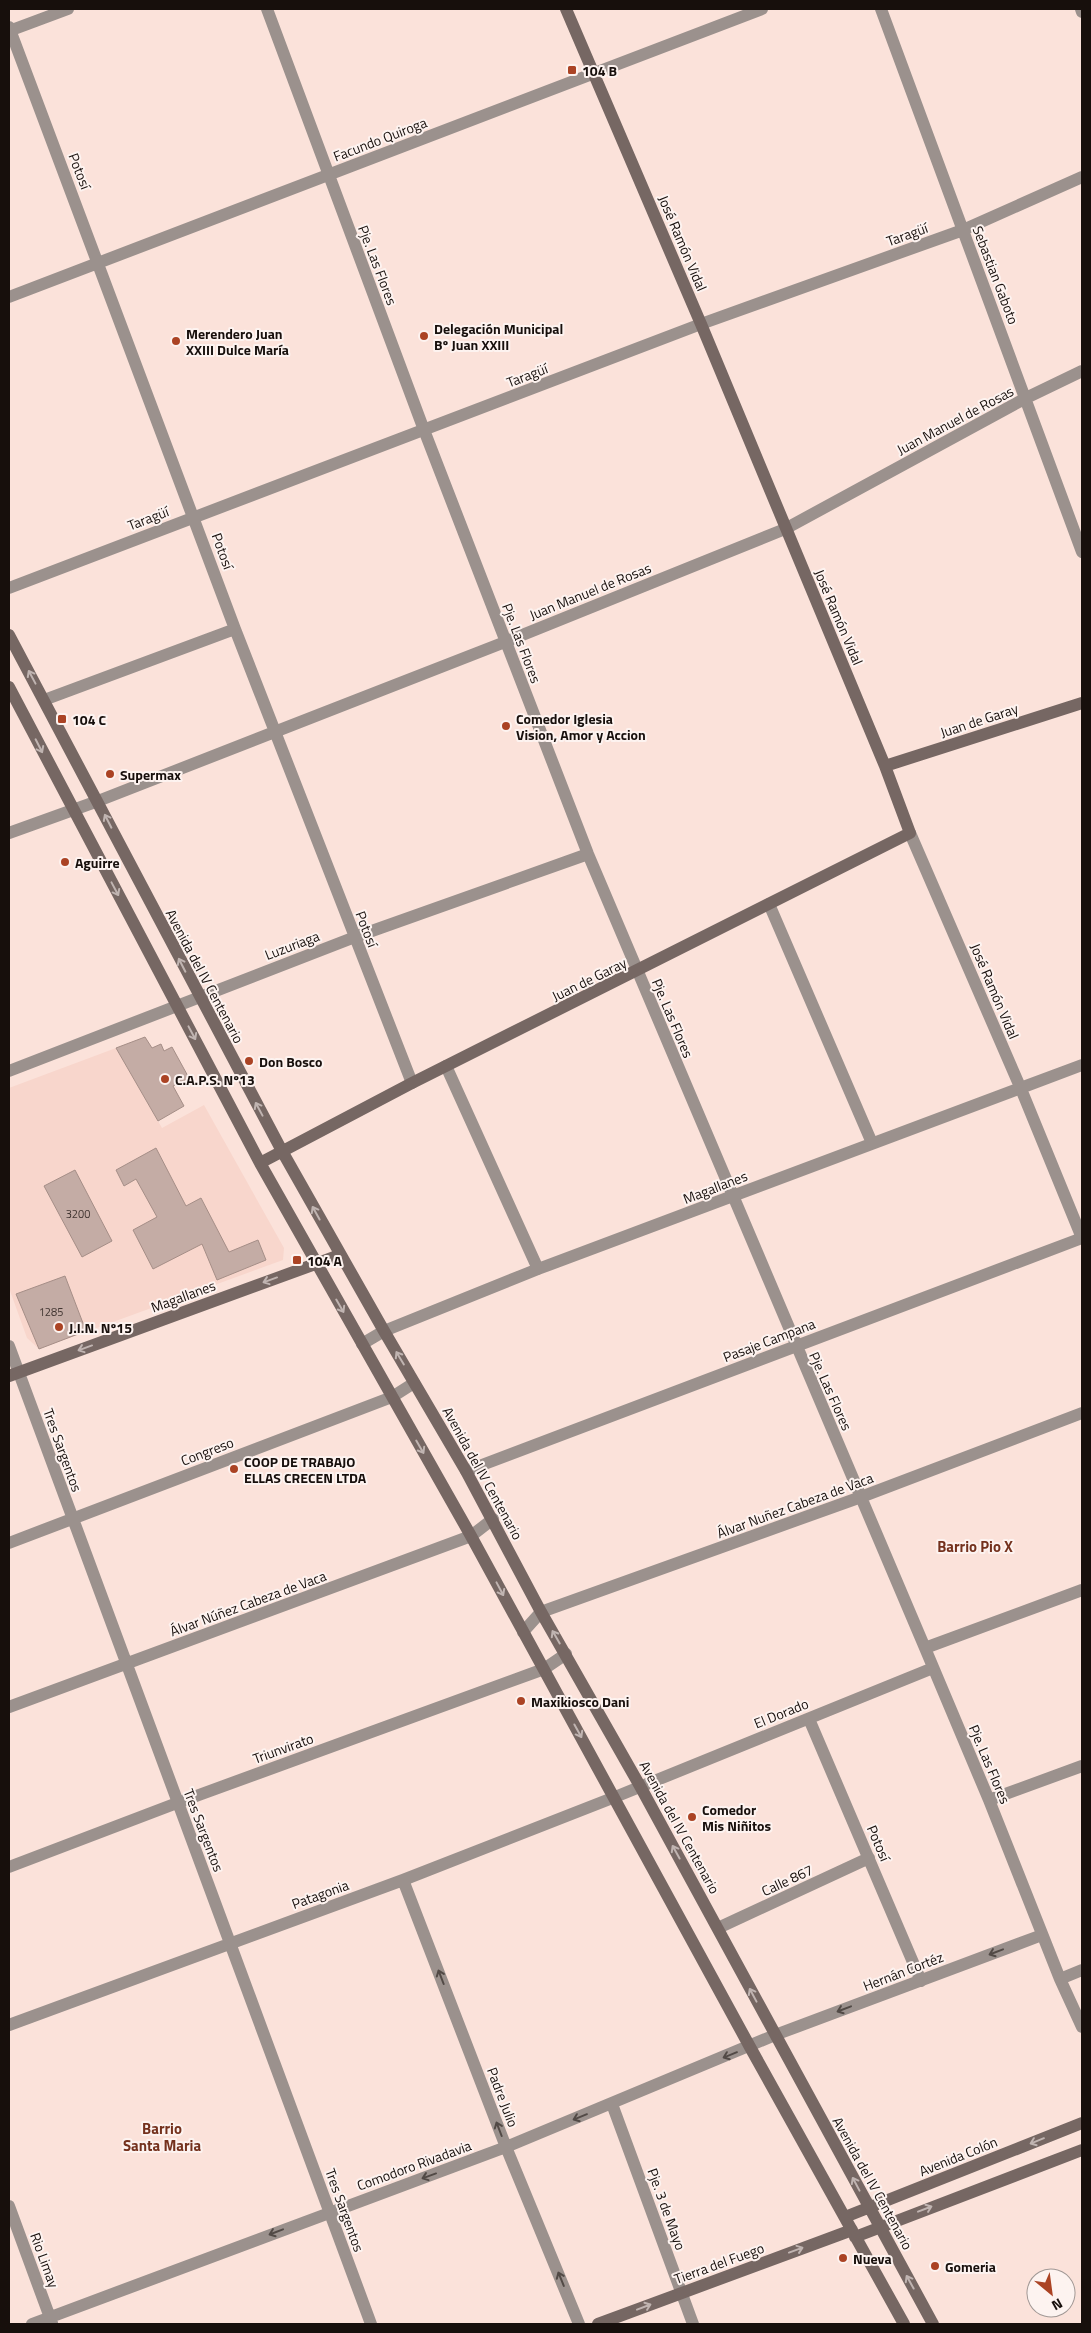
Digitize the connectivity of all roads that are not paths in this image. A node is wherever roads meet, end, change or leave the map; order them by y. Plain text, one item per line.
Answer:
1 (68, 9) edge
2 (267, 9) edge
3 (566, 9) edge
4 (762, 9) edge
5 (881, 9) edge
6 (9, 30) edge
7 (593, 72) junction
8 (328, 176) junction
9 (1082, 177) edge
10 (963, 230) junction
11 (99, 262) junction
12 (9, 297) edge
13 (701, 324) junction
14 (1082, 371) edge
15 (1026, 398) junction
16 (424, 430) junction
17 (194, 516) junction
18 (785, 529) junction
19 (1082, 552) edge
20 (9, 588) edge
21 (235, 629) junction
22 (9, 635) edge
23 (505, 642) junction
24 (9, 687) edge
25 (44, 700) junction
26 (1082, 703) edge
27 (276, 731) junction
28 (885, 766) junction
29 (98, 801) junction
30 (72, 809) junction
31 (9, 833) edge
32 (910, 833) junction
33 (588, 854) junction
34 (769, 904) junction
35 (354, 937) junction
36 (637, 972) junction
37 (198, 996) junction
38 (178, 1007) junction
39 (1082, 1065) edge
40 (446, 1066) junction
41 (9, 1070) edge
42 (412, 1083) junction
43 (1021, 1089) junction
44 (872, 1143) junction
45 (282, 1152) junction
46 (260, 1164) junction
47 (732, 1197) junction
48 (1082, 1238) edge
49 (340, 1255) junction
50 (316, 1264) junction
51 (538, 1269) junction
52 (384, 1331) junction
53 (362, 1344) junction
54 (795, 1345) junction
55 (9, 1346) edge
56 (14, 1374) edge
57 (414, 1383) junction
58 (392, 1397) junction
59 (1082, 1413) edge
60 (466, 1471) junction
61 (861, 1497) junction
62 (72, 1519) junction
63 (493, 1519) junction
64 (471, 1536) junction
65 (9, 1543) edge
66 (1082, 1590) edge
67 (542, 1612) junction
68 (523, 1632) junction
69 (925, 1648) junction
70 (566, 1654) junction
71 (126, 1664) junction
72 (933, 1668) junction
73 (544, 1669) junction
74 (9, 1707) edge
75 (808, 1718) junction
76 (1082, 1766) edge
77 (640, 1786) junction
78 (615, 1797) junction
79 (989, 1800) junction
80 (177, 1803) junction
81 (869, 1858) junction
82 (9, 1867) edge
83 (403, 1880) junction
84 (718, 1928) junction
85 (1042, 1935) junction
86 (231, 1943) junction
87 (1082, 1970) edge
88 (1060, 1979) junction
89 (921, 1981) junction
90 (9, 2025) edge
91 (1082, 2027) edge
92 (775, 2035) junction
93 (750, 2047) junction
94 (612, 2104) junction
95 (1082, 2123) edge
96 (506, 2147) junction
97 (1082, 2150) edge
98 (9, 2206) edge
99 (868, 2208) junction
100 (330, 2212) junction
101 (845, 2217) junction
102 (880, 2227) junction
103 (853, 2233) junction
104 (682, 2292) junction
105 (51, 2321) edge
106 (32, 2324) edge
107 (372, 2324) edge
108 (580, 2324) edge
109 (598, 2324) edge
110 (693, 2324) edge
111 (904, 2324) edge
112 (933, 2324) edge

1 - 6 street
2 - 8 street, Pje. Las Flores
3 - 7 main road, José Ramón Vidal
4 - 7 street, Facundo Quiroga
5 - 10 street, Sebastian Gaboto
6 - 11 street, Potosí
7 - 8 street, Facundo Quiroga
7 - 13 main road, José Ramón Vidal
8 - 11 street, Facundo Quiroga
8 - 16 street, Pje. Las Flores
9 - 10 street, Taragüí
10 - 13 street, Taragüí
10 - 15 street, Sebastian Gaboto
11 - 12 street, Facundo Quiroga
11 - 17 street, Potosí
13 - 16 street, Taragüí
13 - 18 main road, José Ramón Vidal
14 - 15 street, Juan Manuel de Rosas
15 - 18 street, Juan Manuel de Rosas
15 - 19 street, Sebastian Gaboto
16 - 17 street, Taragüí
16 - 23 street, Pje. Las Flores
17 - 20 street, Taragüí
17 - 21 street, Potosí
18 - 23 street, Juan Manuel de Rosas
18 - 28 main road, José Ramón Vidal
21 - 25 street
21 - 27 street, Potosí
25 -> 22 main road, Avenida del IV Centenario
23 - 27 street, Juan Manuel de Rosas
23 - 33 street, Pje. Las Flores
24 -> 30 main road
25 - 29 main road, Avenida del IV Centenario
26 - 28 main road, Juan de Garay
27 - 29 street, Juan Manuel de Rosas
27 - 35 street, Potosí
28 - 32 main road, José Ramón Vidal
29 - 30 street, Juan Manuel de Rosas
37 -> 29 main road, Avenida del IV Centenario
30 - 31 street, Juan Manuel de Rosas
30 -> 38 main road
32 - 34 main road, Juan de Garay
32 - 43 street, José Ramón Vidal
33 - 35 street, Luzuriaga
33 - 36 street, Pje. Las Flores
34 - 36 main road, Juan de Garay
34 - 44 street
35 - 37 street, Luzuriaga
35 - 42 street, Potosí
36 - 40 main road, Juan de Garay
36 - 47 street, Pje. Las Flores
37 - 38 street, Luzuriaga
45 -> 37 main road, Avenida del IV Centenario
38 - 41 street, Luzuriaga
38 -> 46 main road
39 - 43 street, Magallanes
40 - 42 main road, Juan de Garay
40 - 51 street
42 - 45 main road, Juan de Garay
43 - 44 street, Magallanes
43 - 48 street, José Ramón Vidal
44 - 47 street, Magallanes
45 - 46 main road, Juan de Garay
49 -> 45 main road, Avenida del IV Centenario
46 - 50 main road
47 - 51 street, Magallanes
47 - 54 street, Pje. Las Flores
48 - 54 street, Pasaje Campana
49 - 50 main road, Magallanes
49 - 52 main road, Avenida del IV Centenario
50 -> 53 main road
50 -> 56 main road, Magallanes
51 - 52 street, Magallanes
52 - 53 street, Magallanes
57 -> 52 main road, Avenida del IV Centenario
53 - 58 main road
54 - 60 street, Pasaje Campana
54 - 61 street, Pje. Las Flores
55 - 56 street, Tres Sargentos
56 - 62 street, Tres Sargentos
57 - 58 street, Congreso
57 - 60 main road, Avenida del IV Centenario
58 - 62 street, Congreso
58 -> 64 main road
59 - 61 street, Álvar Nuñez Cabeza de Vaca
60 - 63 main road, Avenida del IV Centenario
61 - 67 street, Álvar Nuñez Cabeza de Vaca
61 - 69 street, Pje. Las Flores
62 - 65 street, Congreso
62 - 71 street, Tres Sargentos
63 - 64 street, Álvar Núñez Cabeza de Vaca
63 - 67 main road, Avenida del IV Centenario
64 -> 68 main road
64 - 71 street, Álvar Núñez Cabeza de Vaca
66 - 69 street
67 - 68 street, Álvar Nuñez Cabeza de Vaca
70 -> 67 main road, Avenida del IV Centenario
68 - 73 main road
69 - 72 street, Pje. Las Flores
70 - 73 street, Triunvirato
70 - 77 main road, Avenida del IV Centenario
71 - 74 street, Álvar Núñez Cabeza de Vaca
71 - 80 street, Tres Sargentos
72 - 75 street, El Dorado
72 - 79 street, Pje. Las Flores
73 -> 78 main road
73 - 80 street, Triunvirato
75 - 77 street, El Dorado
75 - 81 street, Potosí
76 - 79 street
77 - 78 street, Patagonia
84 -> 77 main road, Avenida del IV Centenario
78 - 83 street, Patagonia
78 - 93 main road
79 - 85 street, Pje. Las Flores
80 - 82 street, Triunvirato
80 - 86 street, Tres Sargentos
81 - 84 street, Calle 867
81 - 89 street, Potosí
83 - 86 street, Patagonia
96 -> 83 street, Padre Julio
92 -> 84 main road, Avenida del IV Centenario
85 - 88 street, Pje. Las Flores
85 -> 89 street, Hernán Cortéz
86 - 90 street, Patagonia
86 - 100 street, Tres Sargentos
87 - 88 street
88 - 91 street, Pje. Las Flores
89 -> 92 street, Hernán Cortéz
92 - 93 street, Comodoro Rivadavia
99 -> 92 main road, Avenida del IV Centenario
93 -> 94 street, Comodoro Rivadavia
93 - 101 main road
94 -> 96 street, Comodoro Rivadavia
94 - 104 street, Pje. 3 de Mayo
95 -> 99 main road, Avenida Colón
96 -> 100 street, Comodoro Rivadavia
108 -> 96 street, Padre Julio
102 -> 97 main road
98 - 105 street, Rio Limay
99 - 101 main road, Avenida Colón
99 - 102 main road, Avenida del IV Centenario
100 -> 105 street, Comodoro Rivadavia
100 - 107 street, Tres Sargentos
101 - 103 main road
102 - 103 main road
112 -> 102 main road, Avenida del IV Centenario
104 -> 103 main road, Tierra del Fuego
103 - 111 main road
109 -> 104 main road, Tierra del Fuego
104 - 110 street, Pje. 3 de Mayo
105 - 106 street, Comodoro Rivadavia

